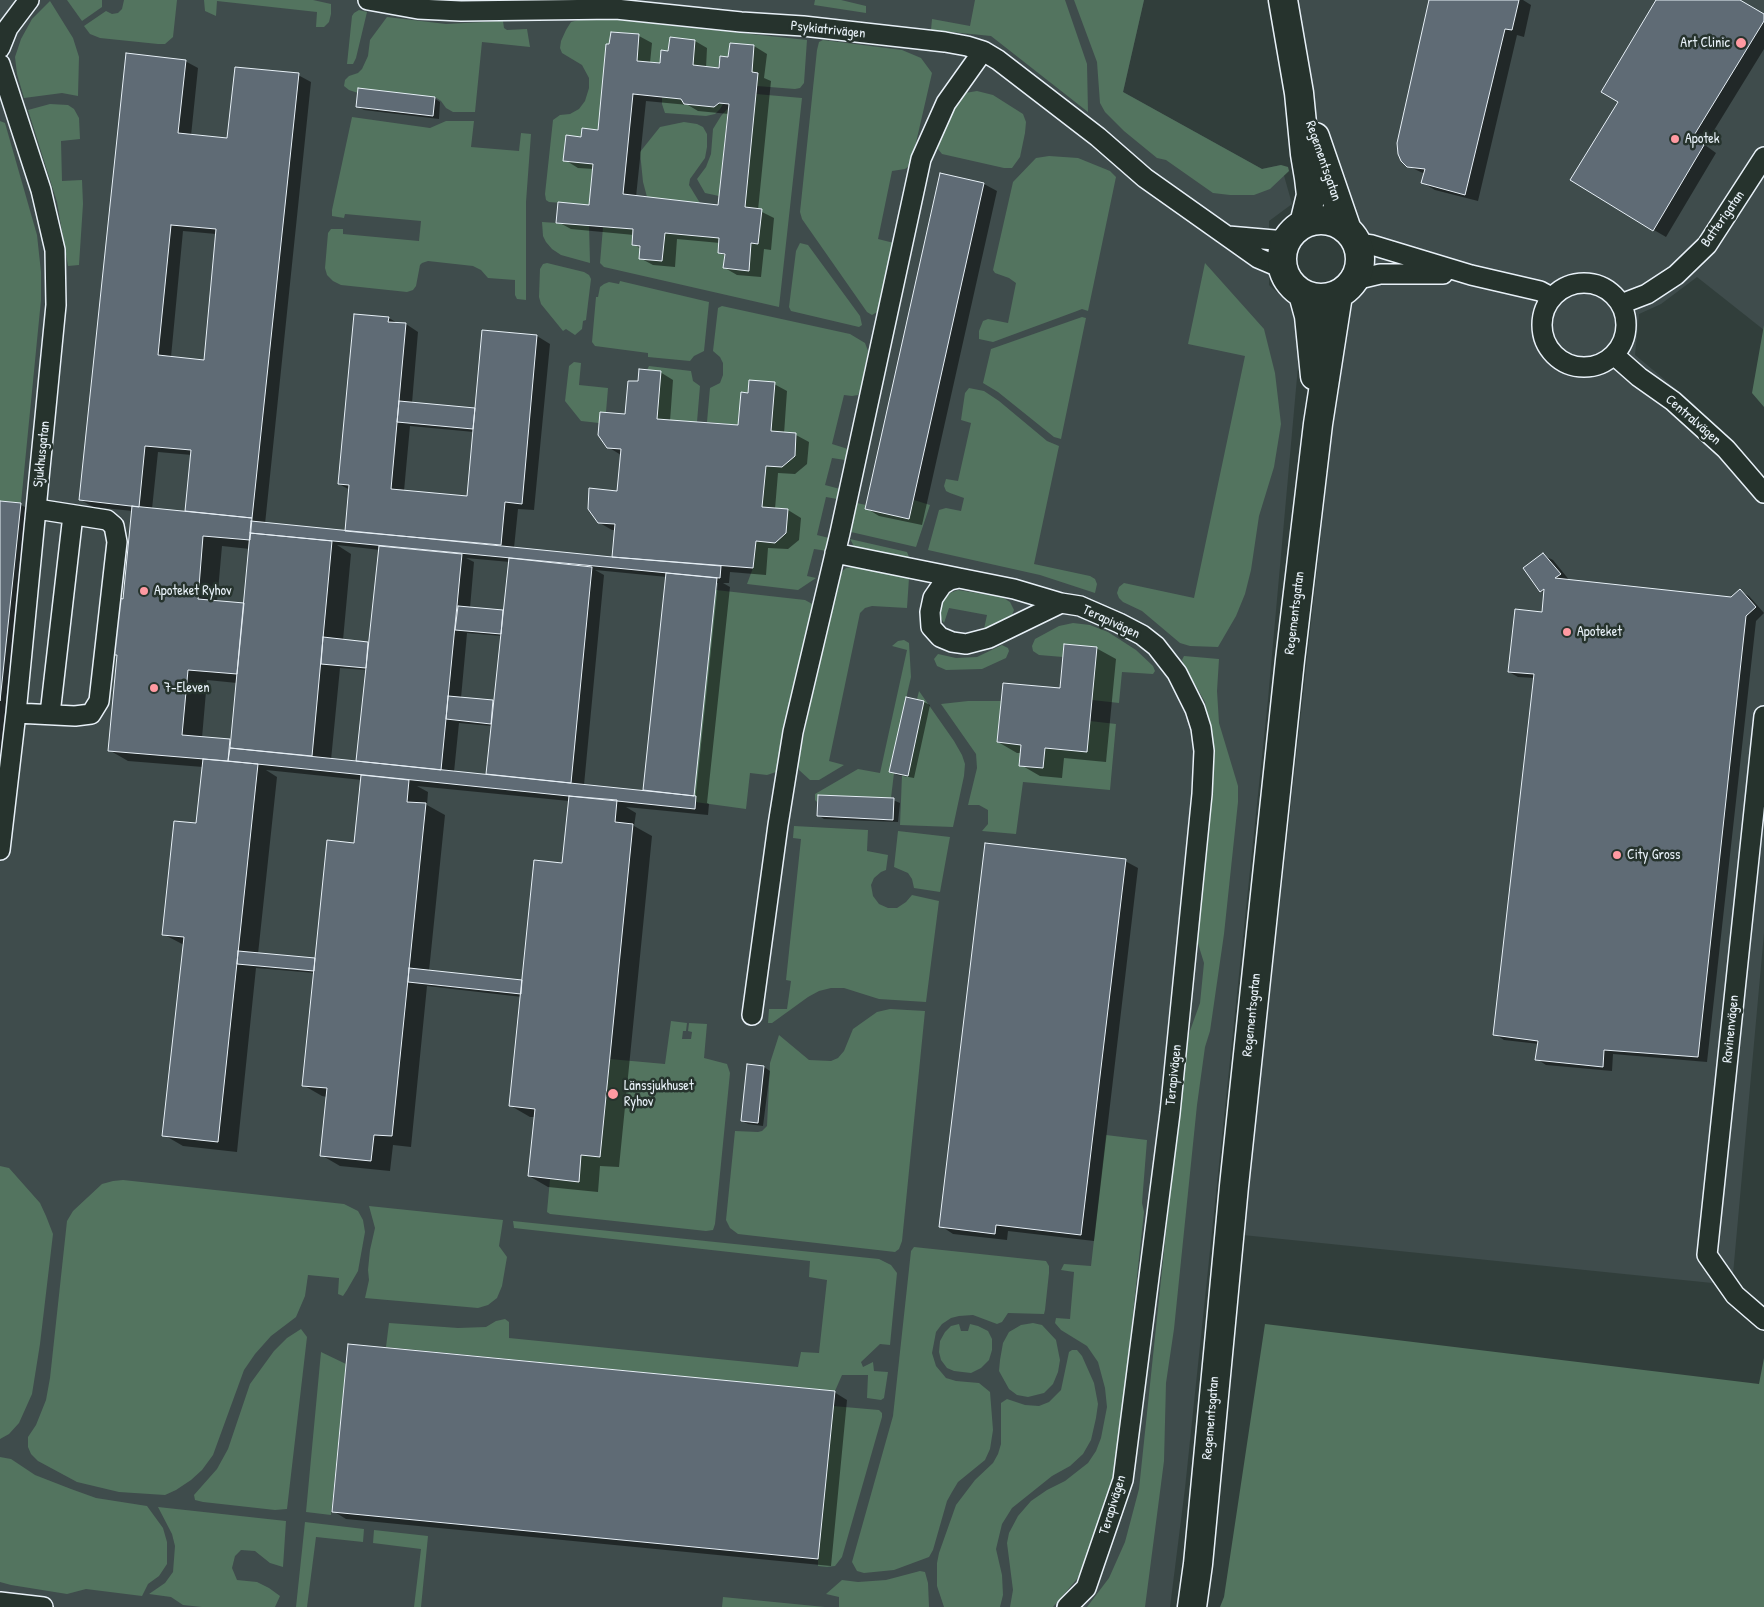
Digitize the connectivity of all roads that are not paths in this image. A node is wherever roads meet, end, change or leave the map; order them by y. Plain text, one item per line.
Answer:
1 (29, 0) edge
2 (368, 0) edge
3 (1283, 0) edge
4 (0, 48) edge
5 (983, 51) junction
6 (0, 64) edge
7 (1299, 93) junction
8 (1764, 157) edge
9 (1295, 233) junction
10 (1226, 235) junction
11 (1352, 236) junction
12 (1284, 269) junction
13 (1471, 275) junction
14 (1346, 287) junction
15 (1303, 294) junction
16 (1552, 297) junction
17 (1621, 304) junction
18 (1614, 355) junction
19 (1318, 424) junction
20 (1764, 493) edge
21 (37, 509) junction
22 (73, 515) junction
23 (835, 553) junction
24 (959, 578) junction
25 (1060, 603) junction
26 (16, 713) junction
27 (50, 714) junction
28 (1764, 716) edge
29 (0, 850) edge
30 (752, 1015) dead end
31 (1764, 1320) edge
32 (0, 1602) edge
33 (43, 1607) edge
34 (1067, 1607) edge
35 (1192, 1607) edge

1 - 4 street
2 - 5 street, Psykiatrivägen
3 - 7 street, Regementsgatan
5 - 10 street, Psykiatrivägen
5 - 23 street
6 - 21 street, Sjukhusgatan
7 - 9 street, Regementsgatan
7 - 11 street, Regementsgatan
8 - 17 street, Batterigatan
9 - 10 street, Psykiatrivägen
9 - 11 street
9 - 12 street
10 - 12 street, Psykiatrivägen
11 - 13 street
11 - 14 street
12 - 15 street
13 - 14 street
13 - 16 street
14 - 15 street
14 - 19 street, Regementsgatan
15 - 19 street, Regementsgatan
16 - 17 street
16 - 18 street
17 - 18 street
18 - 20 street, Centralvägen
19 - 35 street, Regementsgatan
21 - 22 street
21 - 26 street, Sjukhusgatan
22 - 27 street
22 - 27 street
23 - 24 street, Terapivägen
23 - 30 street
24 - 25 street, Terapivägen
24 - 25 street
25 - 34 street, Terapivägen
26 - 27 street
26 - 29 street, Sjukhusgatan
28 - 31 street, Ravinenvägen
32 - 33 street

